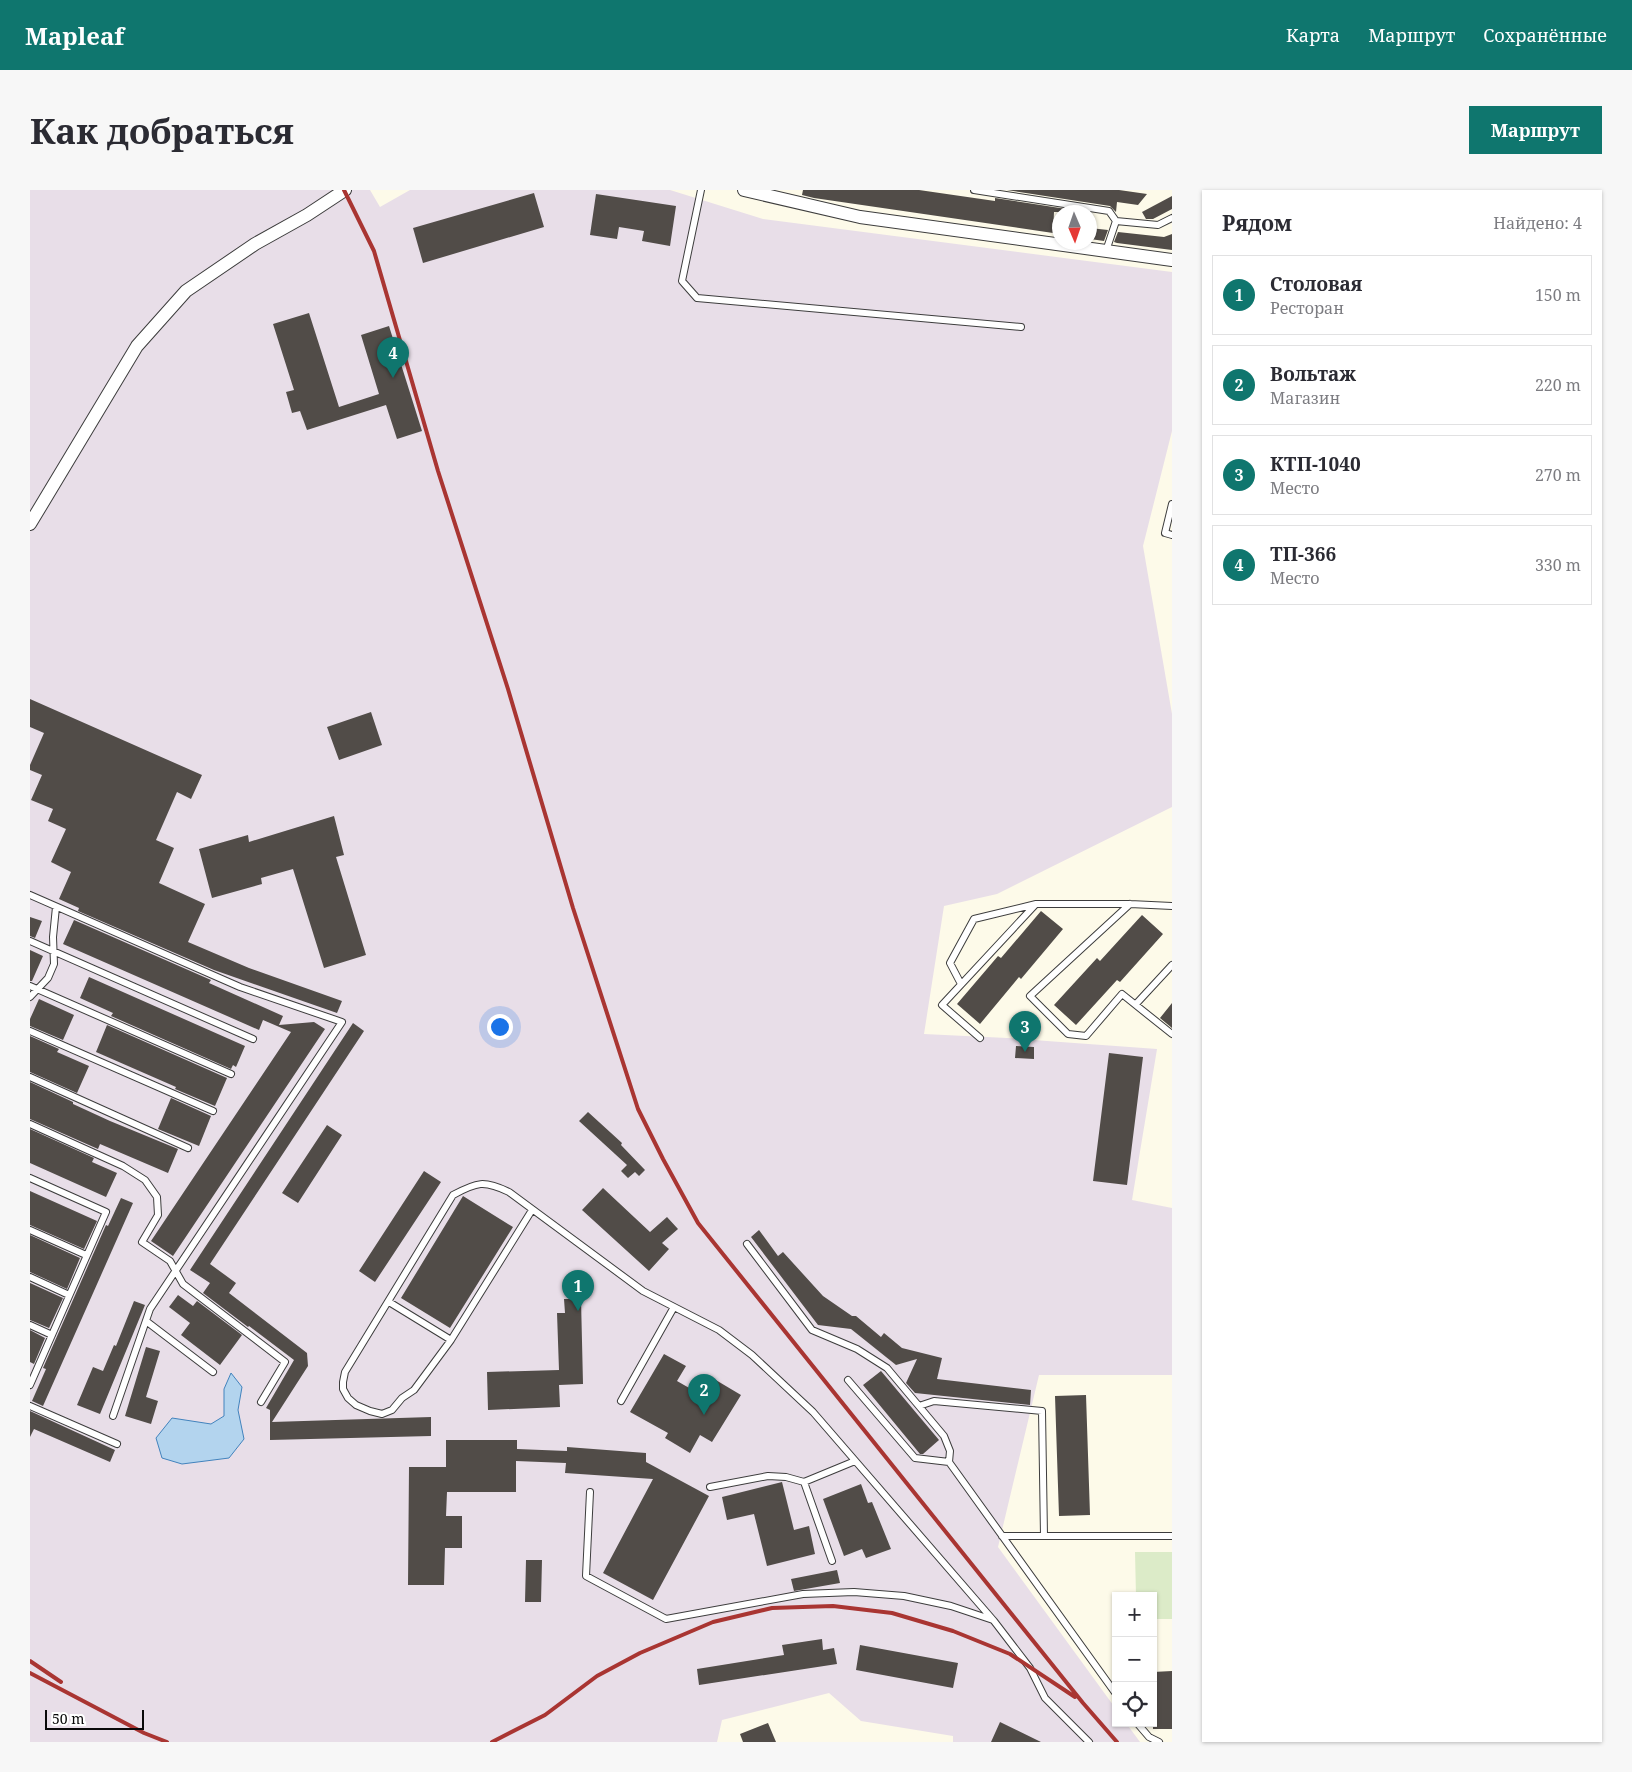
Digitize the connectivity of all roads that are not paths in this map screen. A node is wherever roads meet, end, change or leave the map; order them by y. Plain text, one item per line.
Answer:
1 (345, 190) edge
2 (701, 190) edge
3 (744, 190) edge
4 (974, 190) edge
5 (1172, 218) edge
6 (1116, 221) junction
7 (1106, 251) junction
8 (1172, 260) edge
9 (1021, 327) dead end
10 (1172, 504) edge
11 (30, 524) edge
12 (1172, 535) edge
13 (30, 895) edge
14 (1036, 904) junction
15 (1130, 904) junction
16 (1172, 906) edge
17 (56, 907) junction
18 (30, 941) edge
19 (53, 951) junction
20 (1172, 965) edge
21 (961, 984) junction
22 (30, 986) edge
23 (38, 989) junction
24 (30, 997) edge
25 (1136, 1004) junction
26 (30, 1031) edge
27 (1172, 1034) edge
28 (253, 1038) dead end
29 (980, 1038) dead end
30 (231, 1074) dead end
31 (30, 1077) edge
32 (213, 1111) dead end
33 (30, 1124) edge
34 (188, 1148) dead end
35 (30, 1178) edge
36 (532, 1210) junction
37 (30, 1230) edge
38 (747, 1244) dead end
39 (86, 1255) junction
40 (176, 1271) junction
41 (30, 1277) edge
42 (69, 1295) junction
43 (389, 1302) junction
44 (674, 1307) junction
45 (146, 1321) junction
46 (30, 1325) edge
47 (52, 1335) junction
48 (451, 1340) junction
49 (32, 1372) edge
50 (213, 1372) dead end
51 (848, 1380) dead end
52 (30, 1385) edge
53 (620, 1401) dead end
54 (261, 1402) dead end
55 (30, 1406) edge
56 (919, 1406) junction
57 (113, 1416) dead end
58 (117, 1444) dead end
59 (855, 1461) junction
60 (949, 1462) junction
61 (804, 1482) junction
62 (710, 1486) dead end
63 (590, 1492) dead end
64 (1002, 1536) junction
65 (1044, 1536) junction
66 (1172, 1536) edge
67 (832, 1560) dead end
68 (994, 1621) junction
69 (1112, 1688) edge
70 (1140, 1727) edge
71 (1090, 1742) edge
72 (1159, 1742) edge

1 - 11 street
2 - 9 lane
3 - 7 street
4 - 6 lane
5 - 6 lane
6 - 7 lane
7 - 8 street
10 - 12 lane
13 - 17 lane
14 - 15 lane
14 - 21 lane
14 - 21 lane
15 - 16 lane
15 - 25 lane
17 - 19 lane
17 - 40 lane
18 - 19 lane
19 - 23 lane
19 - 28 lane
20 - 25 lane
21 - 29 lane
22 - 23 lane
23 - 24 lane
23 - 30 lane
25 - 27 lane
26 - 32 lane
31 - 34 lane
33 - 40 lane
35 - 39 lane
36 - 43 lane
36 - 44 lane
36 - 48 lane
37 - 39 lane
38 - 56 lane
39 - 42 lane
40 - 45 lane
40 - 54 lane
41 - 42 lane
42 - 47 lane
43 - 48 lane
43 - 48 lane
44 - 53 lane
44 - 59 lane
45 - 50 lane
45 - 57 lane
46 - 47 lane
47 - 49 lane
49 - 52 lane
51 - 60 lane
55 - 58 lane
56 - 60 lane
56 - 65 lane
59 - 61 lane
59 - 68 lane
60 - 64 lane
61 - 62 lane
61 - 67 lane
63 - 68 lane
64 - 65 lane
64 - 69 lane
65 - 66 lane
68 - 71 lane
70 - 72 lane

